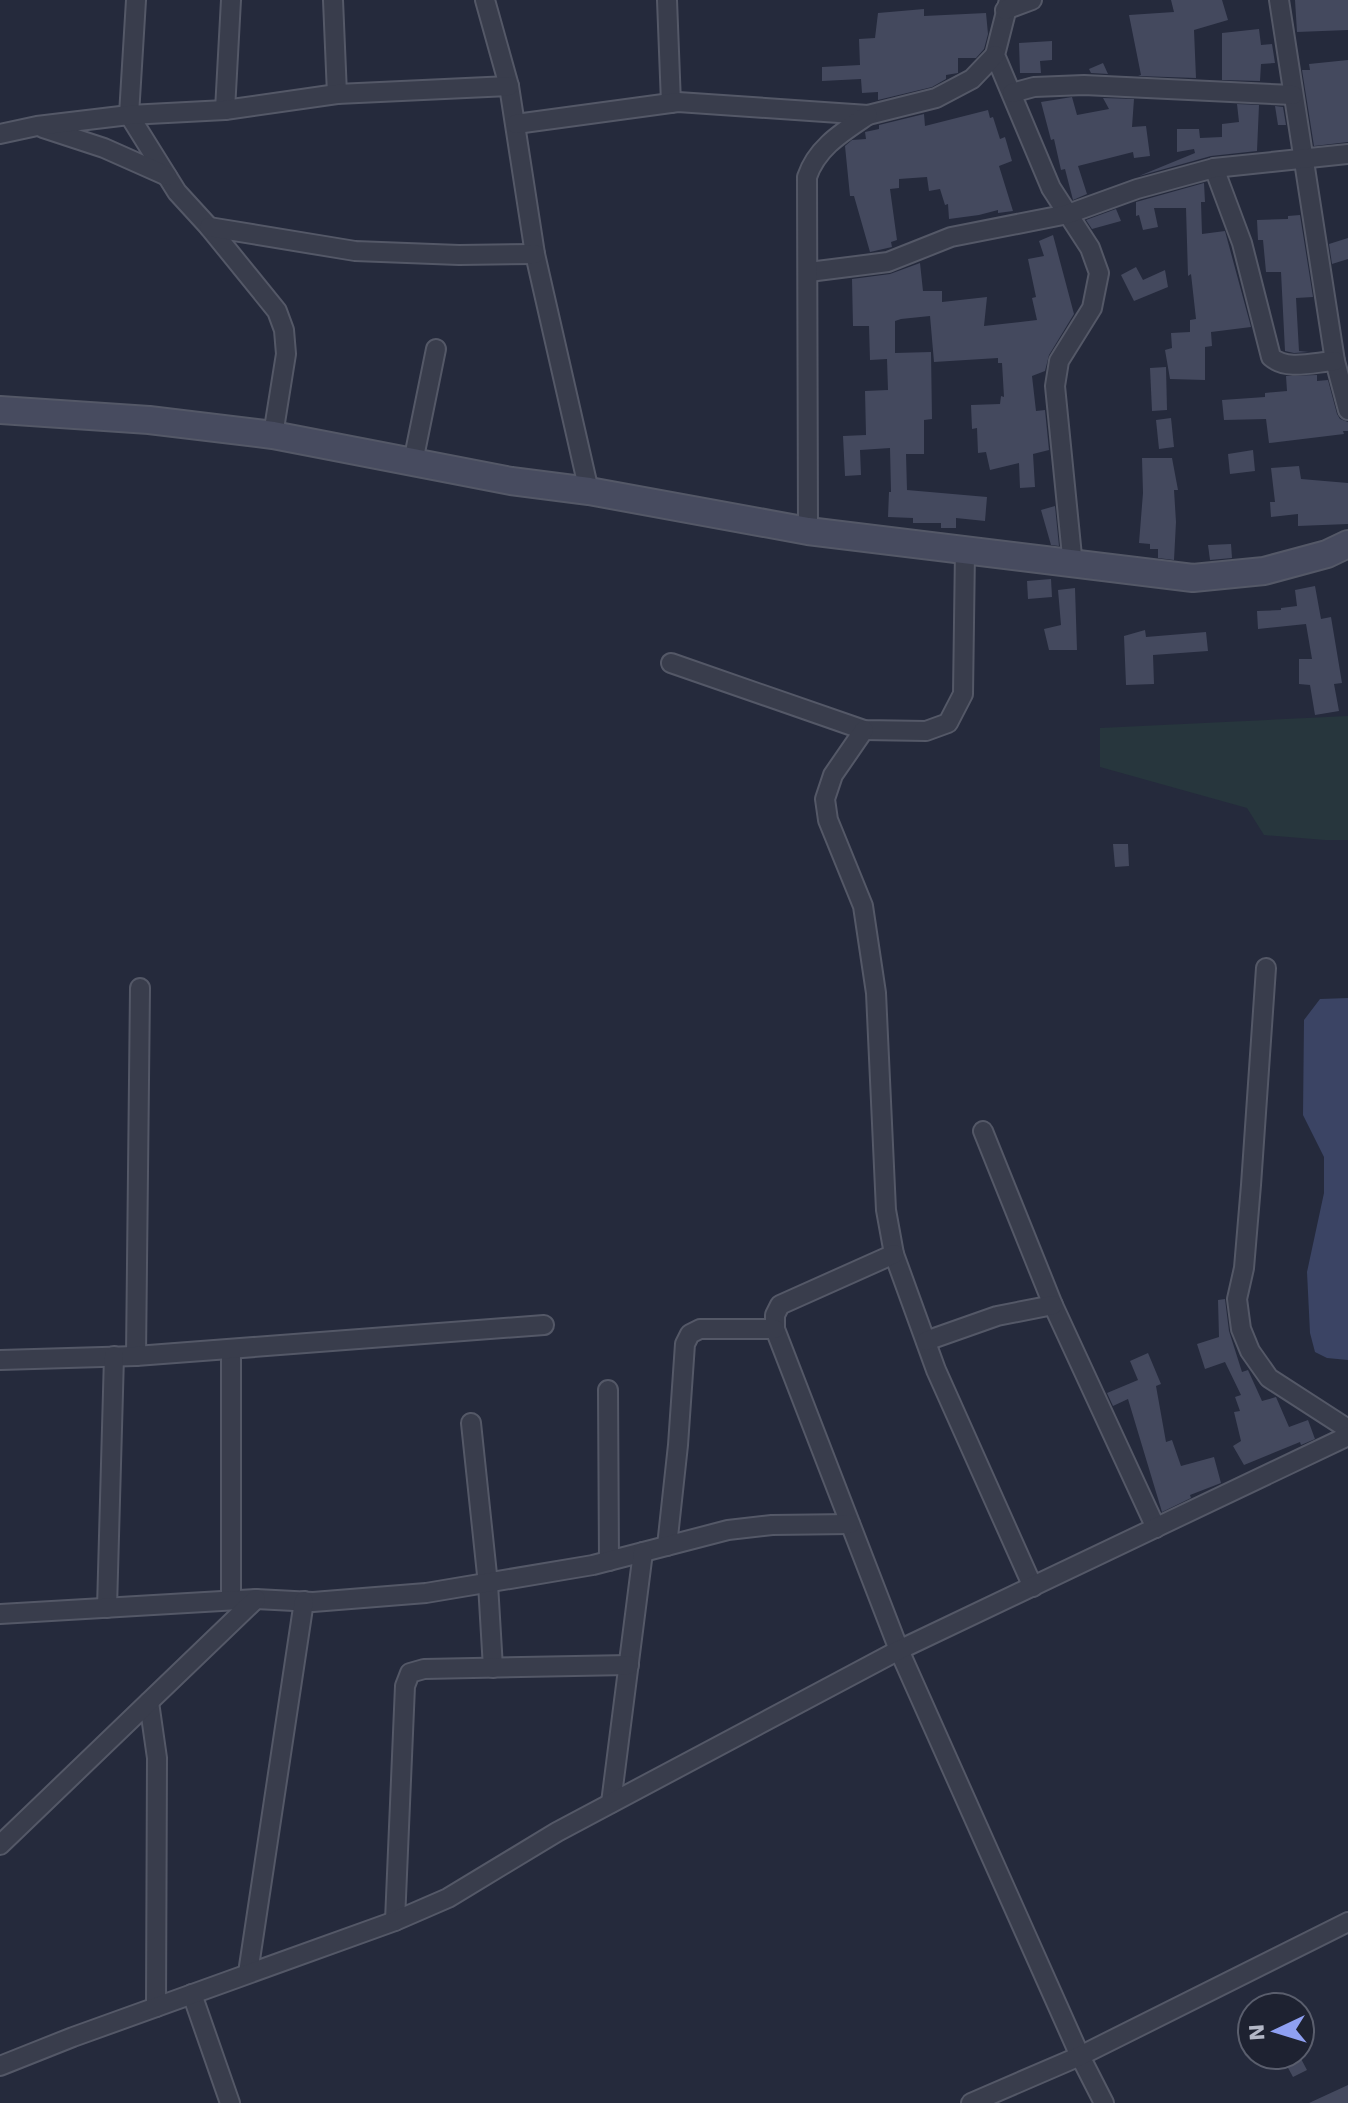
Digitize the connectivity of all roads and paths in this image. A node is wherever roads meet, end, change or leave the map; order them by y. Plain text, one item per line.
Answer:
1 (136, 0) edge
2 (231, 0) edge
3 (333, 0) edge
4 (485, 0) edge
5 (667, 0) edge
6 (1032, 0) edge
7 (1279, 0) edge
8 (1007, 5) edge
9 (995, 55) junction
10 (509, 86) junction
11 (1012, 93) junction
12 (337, 94) junction
13 (1293, 95) junction
14 (671, 103) junction
15 (225, 110) junction
16 (129, 115) junction
17 (868, 115) junction
18 (516, 124) junction
19 (37, 126) junction
20 (0, 134) edge
21 (1348, 154) edge
22 (1302, 158) junction
23 (1214, 168) junction
24 (167, 176) junction
25 (1068, 214) junction
26 (209, 227) junction
27 (535, 254) junction
28 (809, 272) junction
29 (436, 349) dead end
30 (1335, 361) junction
31 (0, 410) edge
32 (1348, 410) edge
33 (273, 435) junction
34 (413, 462) junction
35 (589, 491) junction
36 (808, 531) junction
37 (1348, 544) edge
38 (965, 551) junction
39 (1073, 566) junction
40 (671, 663) dead end
41 (864, 730) junction
42 (1266, 968) dead end
43 (140, 988) dead end
44 (983, 1131) dead end
45 (894, 1254) junction
46 (1053, 1305) junction
47 (544, 1325) dead end
48 (775, 1329) junction
49 (926, 1341) junction
50 (231, 1349) junction
51 (114, 1356) junction
52 (136, 1356) junction
53 (0, 1360) edge
54 (608, 1390) dead end
55 (471, 1423) dead end
56 (1348, 1429) edge
57 (1348, 1436) edge
58 (850, 1524) junction
59 (1156, 1528) junction
60 (667, 1546) junction
61 (643, 1552) junction
62 (609, 1561) junction
63 (488, 1584) junction
64 (1033, 1587) junction
65 (256, 1599) junction
66 (231, 1600) junction
67 (304, 1601) junction
68 (107, 1608) junction
69 (0, 1614) edge
70 (899, 1650) junction
71 (629, 1665) junction
72 (493, 1668) junction
73 (149, 1702) junction
74 (611, 1803) junction
75 (0, 1845) edge
76 (395, 1921) junction
77 (1348, 1922) edge
78 (248, 1973) junction
79 (192, 1994) junction
80 (156, 2007) junction
81 (1080, 2056) junction
82 (0, 2066) edge
83 (230, 2103) edge
84 (971, 2103) edge
85 (1104, 2103) edge

1 - 16 street
2 - 15 street
3 - 12 street
4 - 10 street
5 - 14 street
6 - 8 street
7 - 13 street
8 - 9 street
9 - 11 street
9 - 17 street
10 - 12 street
10 - 18 street
11 - 13 street
11 - 25 street
12 - 15 street
13 - 22 street
14 - 17 street
14 - 18 street
15 - 16 street
16 - 19 street
16 - 24 street
17 - 28 street
18 - 27 street
19 - 20 street
19 - 24 street
21 - 22 street
22 - 23 street
22 - 30 street
23 - 25 street
23 - 30 street
24 - 26 street
25 - 28 street
25 - 39 street
26 - 27 street
26 - 33 street
27 - 35 street
28 - 36 street
29 - 34 street
30 - 32 street
31 - 33 street
33 - 34 street
34 - 35 street
35 - 36 street
36 - 38 street
37 - 39 street
38 - 39 street
38 - 41 street
40 - 41 street
41 - 45 street
42 - 56 street
43 - 52 street
44 - 46 street
45 - 48 street
45 - 49 street
46 - 49 street
46 - 59 street
47 - 50 street
48 - 58 street
48 - 60 street
49 - 64 street
50 - 52 street
50 - 66 street
51 - 52 street
51 - 53 street
51 - 68 street
54 - 62 street
55 - 63 street
57 - 59 street
58 - 60 street
58 - 70 street
59 - 64 street
60 - 61 street
61 - 62 street
61 - 71 street
62 - 63 street
63 - 67 street
63 - 72 street
64 - 70 street
65 - 66 street
65 - 67 street
65 - 73 street
66 - 68 street
67 - 78 street
68 - 69 street
70 - 74 street
70 - 81 street
71 - 72 street
71 - 74 street
72 - 76 street
73 - 75 street
73 - 80 street
74 - 76 street
76 - 78 street
77 - 81 street
78 - 79 street
79 - 80 street
79 - 83 street
80 - 82 street
81 - 84 street
81 - 85 street

